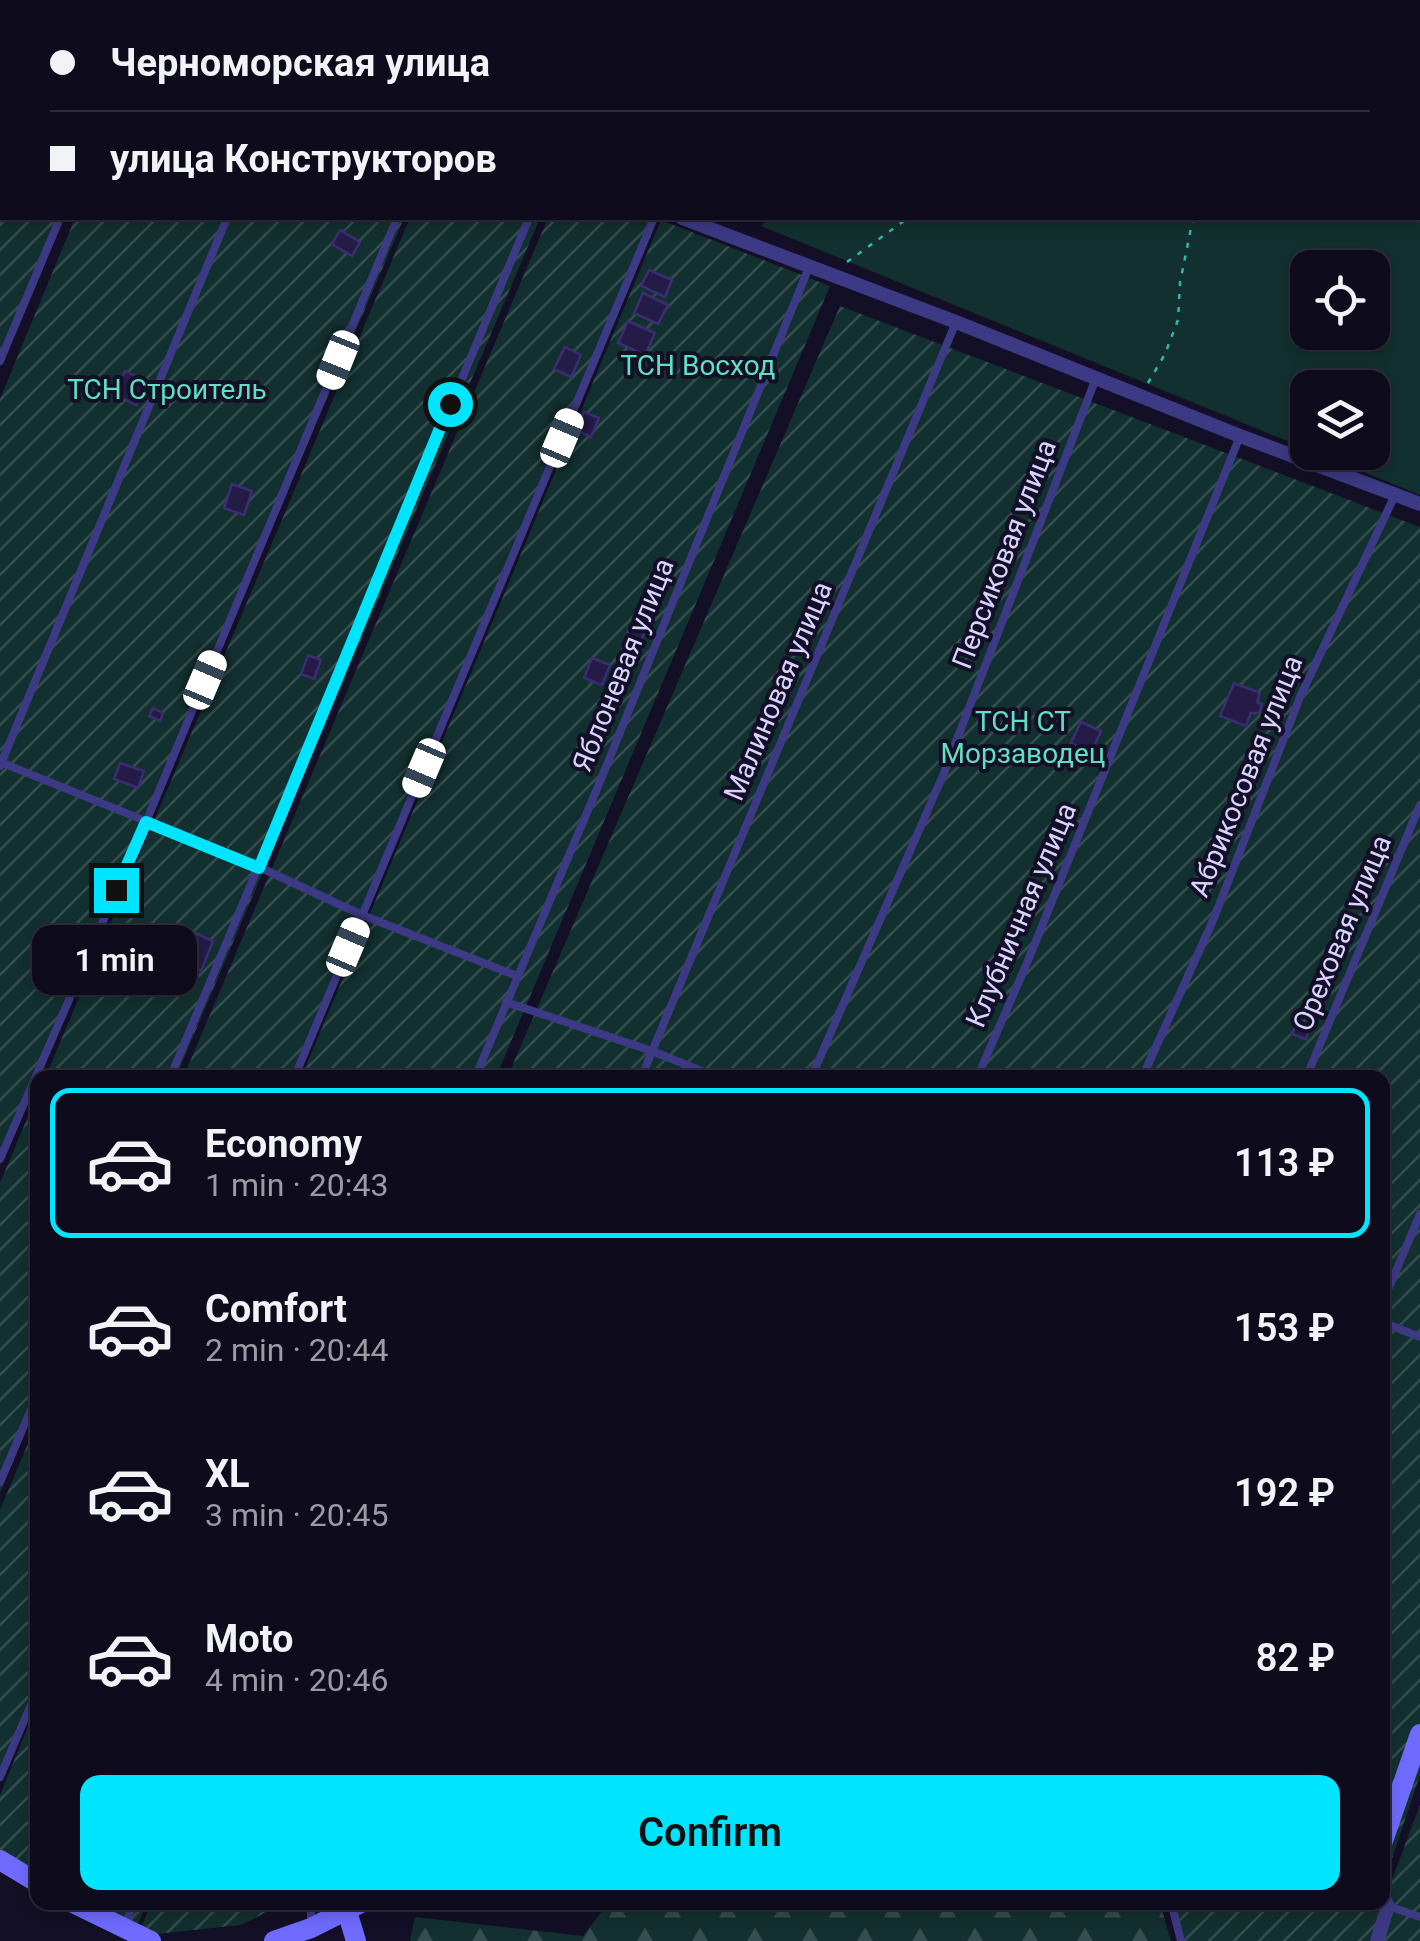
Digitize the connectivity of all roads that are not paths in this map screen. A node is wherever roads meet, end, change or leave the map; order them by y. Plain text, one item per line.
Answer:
1 (59, 220) edge
2 (226, 220) edge
3 (396, 220) edge
4 (528, 220) edge
5 (653, 220) edge
6 (687, 220) edge
7 (810, 268) junction
8 (956, 322) junction
9 (0, 361) edge
10 (1096, 378) junction
11 (1240, 436) junction
12 (1396, 494) junction
13 (1420, 504) edge
14 (1, 764) edge
15 (1420, 805) edge
16 (146, 822) junction
17 (259, 868) junction
18 (362, 915) junction
19 (517, 976) junction
20 (506, 1002) junction
21 (652, 1051) junction
22 (39, 1070) edge
23 (173, 1070) edge
24 (297, 1070) edge
25 (478, 1070) edge
26 (644, 1070) edge
27 (699, 1070) edge
28 (814, 1070) edge
29 (981, 1070) edge
30 (1146, 1070) edge
31 (1309, 1070) edge
32 (30, 1090) edge
33 (0, 1159) edge
34 (1420, 1214) edge
35 (1390, 1285) edge
36 (1390, 1325) edge
37 (1420, 1337) edge
38 (30, 1412) edge
39 (0, 1482) edge
40 (30, 1707) edge
41 (1420, 1734) edge
42 (0, 1777) edge
43 (1390, 1822) edge
44 (0, 1860) edge
45 (30, 1878) edge
46 (1390, 1902) edge
47 (86, 1910) edge
48 (131, 1910) edge
49 (311, 1910) edge
50 (346, 1910) edge
51 (354, 1910) edge
52 (1173, 1910) edge
53 (1383, 1910) edge
54 (1420, 1917) edge
55 (311, 1928) junction
56 (123, 1929) junction
57 (151, 1941) edge
58 (274, 1941) edge
59 (356, 1941) edge
60 (1181, 1941) edge
61 (1377, 1941) edge

1 - 9 lane
2 - 14 lane
3 - 16 lane
4 - 17 lane
5 - 18 lane
6 - 7 street
7 - 8 street
7 - 19 lane, Яблоневая улица
8 - 10 street
8 - 21 lane, Малиновая улица
10 - 11 street
10 - 28 lane, Персиковая улица
11 - 12 street
11 - 29 lane, Клубничная улица
12 - 13 street
12 - 30 lane, Абрикосовая улица
14 - 16 lane
15 - 31 lane, Ореховая улица
16 - 17 lane
16 - 22 lane
17 - 18 lane
17 - 23 lane
18 - 19 lane
18 - 24 lane
19 - 20 lane, Яблоневая улица
20 - 21 lane
20 - 25 lane, Яблоневая улица
21 - 26 lane, Малиновая улица
21 - 27 lane
32 - 33 lane
34 - 35 lane
36 - 37 lane
38 - 39 lane
40 - 42 lane
41 - 43 street
44 - 45 street
46 - 54 lane
47 - 56 street
48 - 56 lane
49 - 55 lane
50 - 55 street
51 - 59 street
52 - 60 lane
53 - 61 street
55 - 58 street
56 - 57 street

